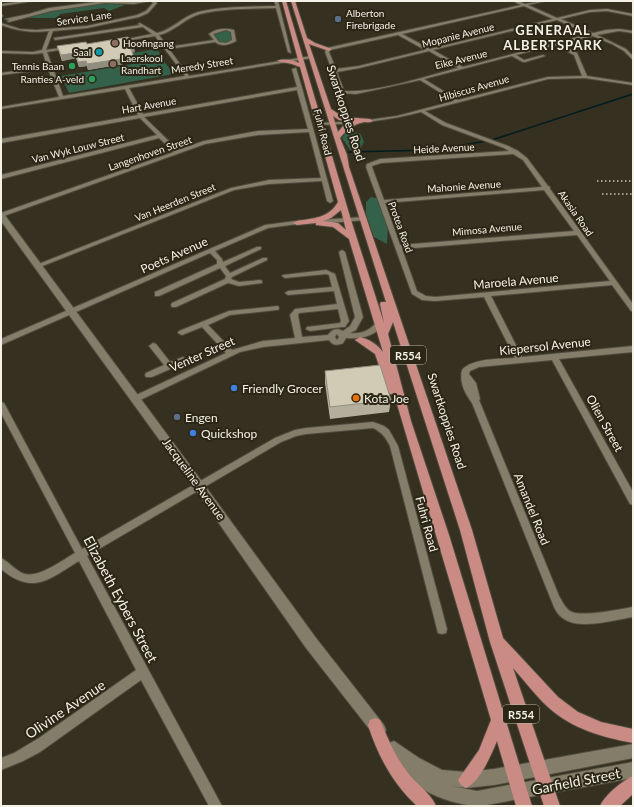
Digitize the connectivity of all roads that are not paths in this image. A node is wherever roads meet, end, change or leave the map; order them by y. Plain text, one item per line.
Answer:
1 (32, 1) edge
2 (149, 1) edge
3 (153, 1) edge
4 (276, 1) edge
5 (284, 1) edge
6 (293, 1) edge
7 (515, 1) edge
8 (544, 1) edge
9 (1, 5) edge
10 (525, 5) junction
11 (277, 7) junction
12 (633, 15) edge
13 (131, 18) junction
14 (4, 19) edge
15 (557, 19) junction
16 (1, 24) edge
17 (144, 26) junction
18 (50, 30) junction
19 (633, 32) edge
20 (398, 33) junction
21 (157, 35) junction
22 (594, 35) junction
23 (304, 38) junction
24 (55, 39) dead end
25 (114, 41) edge
26 (215, 41) junction
27 (556, 44) junction
28 (75, 47) edge
29 (167, 48) junction
30 (329, 48) junction
31 (428, 50) junction
32 (299, 51) junction
33 (1, 52) edge
34 (44, 52) junction
35 (290, 52) dead end
36 (512, 55) junction
37 (543, 56) dead end
38 (311, 57) junction
39 (300, 58) junction
40 (633, 59) edge
41 (282, 61) junction
42 (50, 66) junction
43 (304, 67) junction
44 (462, 68) junction
45 (294, 69) dead end
46 (334, 71) junction
47 (1, 74) edge
48 (187, 76) junction
49 (585, 77) junction
50 (421, 79) junction
51 (633, 83) edge
52 (126, 87) junction
53 (300, 88) junction
54 (62, 97) junction
55 (459, 102) junction
56 (1, 108) edge
57 (329, 110) junction
58 (423, 112) junction
59 (141, 116) junction
60 (370, 121) junction
61 (361, 122) junction
62 (320, 124) junction
63 (333, 124) junction
64 (311, 130) junction
65 (160, 136) junction
66 (337, 138) junction
67 (1, 141) edge
68 (178, 152) junction
69 (516, 152) junction
70 (372, 163) joint
71 (1, 177) edge
72 (324, 179) junction
73 (548, 188) junction
74 (330, 201) dead end
75 (342, 202) junction
76 (382, 202) junction
77 (1, 215) edge
78 (364, 218) junction
79 (347, 220) junction
80 (307, 222) junction
81 (297, 223) junction
82 (578, 233) junction
83 (353, 238) junction
84 (398, 247) junction
85 (259, 248) dead end
86 (209, 252) junction
87 (342, 252) dead end
88 (265, 259) dead end
89 (220, 265) junction
90 (38, 266) junction
91 (285, 276) dead end
92 (228, 278) junction
93 (260, 282) dead end
94 (384, 282) junction
95 (614, 283) junction
96 (336, 289) junction
97 (288, 293) dead end
98 (157, 294) dead end
99 (488, 295) junction
100 (419, 296) joint
101 (174, 305) dead end
102 (341, 306) junction
103 (276, 308) dead end
104 (633, 309) edge
105 (72, 312) junction
106 (203, 324) junction
107 (380, 324) junction
108 (353, 328) junction
109 (310, 329) dead end
110 (182, 333) dead end
111 (384, 334) junction
112 (343, 336) junction
113 (358, 338) junction
114 (299, 340) junction
115 (1, 342) edge
116 (153, 346) dead end
117 (633, 349) edge
118 (231, 353) junction
119 (554, 357) junction
120 (519, 360) junction
121 (169, 366) junction
122 (189, 373) junction
123 (465, 375) joint
124 (149, 376) dead end
125 (135, 399) junction
126 (1, 405) edge
127 (406, 421) junction
128 (199, 486) junction
129 (633, 500) edge
130 (81, 554) junction
131 (1, 563) edge
132 (633, 612) edge
133 (442, 629) dead end
134 (497, 642) junction
135 (143, 672) junction
136 (499, 719) junction
137 (375, 725) junction
138 (633, 736) edge
139 (387, 741) junction
140 (633, 751) edge
141 (1, 764) edge
142 (540, 768) junction
143 (633, 770) edge
144 (514, 772) junction
145 (466, 780) junction
146 (633, 784) edge
147 (545, 786) junction
148 (522, 799) edge
149 (216, 806) edge
150 (428, 806) edge
151 (552, 806) edge
152 (608, 806) edge

1 - 9 street
2 - 14 street
3 - 13 street, Service Lane
4 - 11 street
5 - 32 main road, R554
6 - 23 main road, Swartkoppies Road / R554
7 - 10 street
8 - 10 street
10 - 15 street
10 - 20 street
11 - 21 street
11 - 35 street
12 - 15 street, Mopanie Avenue
13 - 17 street
13 - 18 street, Service Lane
14 - 16 street, Service Lane
14 - 18 street, Service Lane
15 - 22 street
15 - 31 street, Mopanie Avenue
17 - 21 street
17 - 24 street
18 - 34 street
19 - 22 street, Eike Avenue
20 - 30 street
20 - 31 street
21 - 25 street
21 - 29 street
22 - 27 street, Eike Avenue
22 - 40 street
23 - 30 main road
23 - 38 main road, Swartkoppies Road / R554
26 - 26 street
26 - 29 street
27 - 36 street, Eike Avenue
27 - 49 street
28 - 34 street
29 - 48 street
30 - 46 street
31 - 44 street
31 - 46 street, Mopanie Avenue
32 - 39 main road, R554
32 - 41 main road
33 - 34 street
34 - 42 street
36 - 37 street
36 - 44 street, Eike Avenue
38 - 39 street, Meredy Street
38 - 57 main road, Swartkoppies Road / R554
39 - 41 street, Meredy Street
39 - 43 main road, R554
41 - 43 main road
41 - 48 street, Meredy Street
42 - 47 street
42 - 54 street
43 - 62 main road, R554
44 - 50 street, Eike Avenue
45 - 53 street, Fuhri Road
46 - 50 street, Eike Avenue
48 - 52 street, Meredy Street
49 - 51 street, Hibiscus Avenue
49 - 55 street, Hibiscus Avenue
50 - 55 street
52 - 54 street, Meredy Street
52 - 59 street
53 - 59 street, Hart Avenue
53 - 64 street, Fuhri Road
54 - 56 street, Meredy Street
55 - 58 street, Hibiscus Avenue
57 - 60 main road
57 - 63 main road, Swartkoppies Road / R554
58 - 60 street, Hibiscus Avenue
58 - 69 street, Akasia Road
59 - 65 street
59 - 67 street, Hart Avenue
60 - 61 street, Hibiscus Avenue
61 - 63 street, Hibiscus Avenue
61 - 66 main road
62 - 63 street, Hibiscus Avenue
62 - 75 main road, R554
63 - 66 main road, Swartkoppies Road / R554
64 - 68 street, Langenhoven Street
64 - 72 street, Fuhri Road
65 - 68 street
65 - 71 street, Van Wyk Louw Street
66 - 78 main road, Swartkoppies Road / R554
68 - 77 street, Langenhoven Street
69 - 70 street, Heide Avenue
69 - 73 street, Akasia Road
70 - 76 street, Protea Road
72 - 74 street, Fuhri Road
72 - 90 street, Van Heerden Street
73 - 76 street, Mahonie Avenue
73 - 82 street, Akasia Road
75 - 79 main road, R554
75 - 81 main road
76 - 84 street, Protea Road
77 - 90 street, Jacqueline Avenue
78 - 79 street, Poets Avenue
78 - 94 main road, Swartkoppies Road / R554
79 - 80 street, Poets Avenue
79 - 83 main road, R554
80 - 81 street, Poets Avenue
80 - 83 main road
81 - 86 street, Poets Avenue
82 - 84 street, Mimosa Avenue
82 - 95 street, Akasia Road
83 - 107 main road, R554
84 - 100 street, Protea Road
85 - 89 street
86 - 89 street
86 - 105 street, Poets Avenue
87 - 108 street
88 - 92 street
89 - 92 street
89 - 98 street
90 - 105 street, Jacqueline Avenue
91 - 96 street
92 - 93 street
92 - 101 street
94 - 111 main road
94 - 134 main road, Swartkoppies Road / R554
95 - 99 street, Maroela Avenue
95 - 104 street, Akasia Road
96 - 97 street
96 - 102 street
99 - 100 street, Maroela Avenue
99 - 120 street
102 - 109 street
102 - 114 street
103 - 106 street
105 - 115 street, Poets Avenue
105 - 125 street, Jacqueline Avenue
106 - 110 street
106 - 118 street
107 - 111 main road, R554
107 - 113 street
108 - 112 street
108 - 113 street
111 - 113 street
111 - 127 main road, R554
112 - 113 street, Venter Street
112 - 114 street, Venter Street
113 - 127 main road
114 - 118 street, Venter Street
116 - 121 street
117 - 119 street, Kiepersol Avenue
118 - 122 street, Venter Street
119 - 120 street, Kiepersol Avenue
119 - 129 street, Olien Street
120 - 123 street, Kiepersol Avenue
121 - 122 street
121 - 124 street
122 - 125 street, Venter Street
123 - 132 street, Amandel Road
125 - 128 street, Jacqueline Avenue
126 - 130 street, Elizabeth Eybers Street
127 - 136 main road, R554
128 - 130 street
128 - 133 street, Fuhri Road
128 - 137 street, Jacqueline Avenue
130 - 131 street
130 - 135 street, Elizabeth Eybers Street
134 - 138 main road
134 - 142 main road, Swartkoppies Road / R554
135 - 141 street, Olivine Avenue
135 - 149 street, Elizabeth Eybers Street
136 - 144 main road, R554
136 - 145 main road
137 - 139 street, Jacqueline Avenue
137 - 150 main road
139 - 145 street, Jacqueline Avenue
139 - 148 street, Jacqueline Avenue
140 - 142 street, Jacqueline Avenue
142 - 144 street, Jacqueline Avenue
142 - 147 main road, Swartkoppies Road / R554
143 - 147 street, Garfield Street
144 - 145 street, Jacqueline Avenue
144 - 148 main road, R554
146 - 152 main road
147 - 148 street, Garfield Street
147 - 151 main road, Swartkoppies Road / R554

